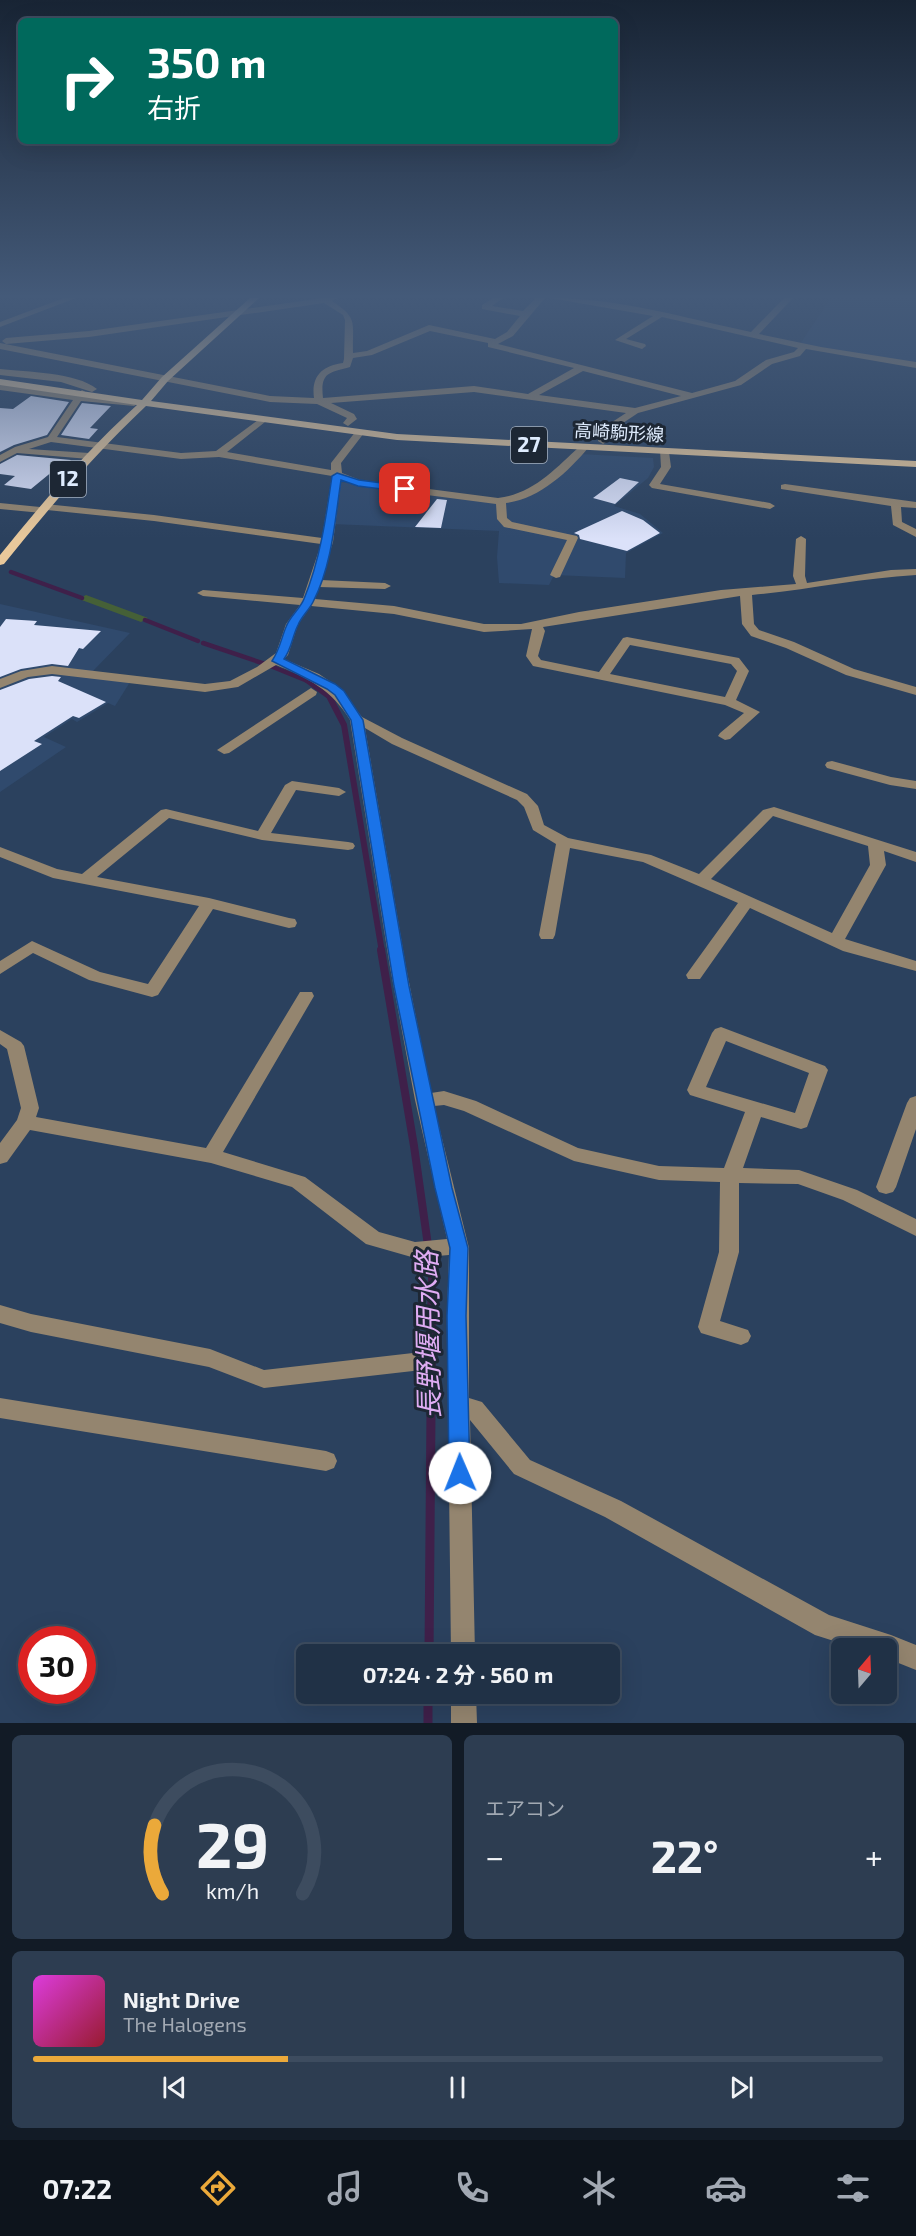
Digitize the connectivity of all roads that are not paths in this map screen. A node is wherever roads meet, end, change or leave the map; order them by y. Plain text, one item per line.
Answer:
1 (19, 378) edge
2 (39, 378) edge
3 (162, 378) edge
4 (321, 378) edge
5 (562, 378) edge
6 (623, 378) edge
7 (745, 378) edge
8 (165, 379) junction
9 (0, 382) edge
10 (0, 387) edge
11 (84, 393) junction
12 (694, 396) junction
13 (529, 397) junction
14 (147, 400) junction
15 (319, 401) junction
16 (635, 411) junction
17 (262, 420) junction
18 (348, 423) junction
19 (359, 432) junction
20 (51, 439) junction
21 (603, 441) junction
22 (0, 445) edge
23 (99, 445) junction
24 (583, 448) junction
25 (17, 450) junction
26 (664, 452) junction
27 (219, 454) junction
28 (916, 455) edge
29 (89, 456) junction
30 (0, 459) edge
31 (916, 464) edge
32 (337, 476) junction
33 (785, 487) dead end
34 (501, 501) junction
35 (896, 504) junction
36 (916, 505) edge
37 (0, 506) edge
38 (770, 506) dead end
39 (44, 509) junction
40 (916, 534) edge
41 (801, 539) dead end
42 (327, 542) junction
43 (0, 562) edge
44 (916, 572) edge
45 (556, 575) dead end
46 (315, 583) junction
47 (385, 586) dead end
48 (803, 587) junction
49 (746, 591) junction
50 (203, 593) dead end
51 (308, 602) junction
52 (536, 626) junction
53 (270, 665) junction
54 (602, 676) junction
55 (0, 684) edge
56 (916, 691) edge
57 (311, 692) dead end
58 (729, 702) junction
59 (357, 720) junction
60 (725, 736) dead end
61 (224, 750) dead end
62 (832, 765) dead end
63 (916, 785) edge
64 (339, 792) dead end
65 (262, 836) junction
66 (564, 842) junction
67 (875, 843) junction
68 (348, 846) dead end
69 (0, 852) edge
70 (916, 857) edge
71 (86, 878) junction
72 (702, 880) junction
73 (747, 901) junction
74 (209, 903) junction
75 (289, 923) dead end
76 (547, 935) dead end
77 (836, 941) junction
78 (916, 966) edge
79 (0, 969) edge
80 (694, 975) dead end
81 (306, 996) dead end
82 (0, 1036) edge
83 (424, 1100) junction
84 (916, 1103) edge
85 (755, 1109) junction
86 (26, 1122) junction
87 (212, 1156) junction
88 (0, 1157) edge
89 (730, 1177) junction
90 (886, 1187) dead end
91 (916, 1228) edge
92 (451, 1248) junction
93 (0, 1314) edge
94 (741, 1336) dead end
95 (413, 1362) dead end
96 (458, 1405) junction
97 (0, 1408) edge
98 (326, 1461) dead end
99 (463, 1644) edge
100 (916, 1658) edge
101 (464, 1704) edge
102 (464, 1723) edge

1 - 11 main road, 高崎駒形線 / 27
2 - 11 street
3 - 8 street
4 - 15 street
5 - 13 street
6 - 12 street
7 - 12 street
8 - 14 main road, 12
8 - 15 street
9 - 11 main road, 高崎駒形線 / 27
10 - 11 street
11 - 14 street
11 - 14 main road, 高崎駒形線 / 27
11 - 20 street
12 - 16 street
13 - 15 street
13 - 16 street
14 - 17 main road, 高崎駒形線 / 27
14 - 18 main road, 高崎駒形線 / 27
14 - 23 main road, 12
15 - 18 street
16 - 21 street
17 - 19 main road, 高崎駒形線 / 27
17 - 27 street
18 - 21 main road, 高崎駒形線 / 27
19 - 24 main road, 高崎駒形線 / 27
19 - 32 street
20 - 23 street
20 - 25 street
21 - 28 main road, 高崎駒形線 / 27
22 - 25 street
23 - 27 street
23 - 29 main road, 12
24 - 26 main road, 高崎駒形線 / 27
24 - 34 street
25 - 29 street
25 - 30 street
26 - 31 main road, 高崎駒形線 / 27
26 - 38 street
27 - 32 street
29 - 39 main road, 12
32 - 34 street
32 - 42 street
33 - 35 street
34 - 45 street
35 - 36 street
35 - 40 street
37 - 39 street
39 - 42 street
39 - 43 main road, 12
41 - 48 street
42 - 46 street
44 - 48 street
46 - 47 street
46 - 51 street
48 - 49 street
49 - 52 street
49 - 56 street
50 - 51 street
51 - 52 street
51 - 53 street
52 - 54 street
53 - 55 street
53 - 59 street
54 - 58 street
54 - 58 street
57 - 61 street
58 - 60 street
59 - 66 street
59 - 83 street
62 - 63 street
64 - 65 street
65 - 68 street
65 - 71 street
66 - 72 street
66 - 76 street
67 - 70 street
67 - 72 street
67 - 77 street
69 - 71 street
71 - 74 street
72 - 73 street
73 - 77 street
73 - 80 street
74 - 75 street
74 - 79 street
77 - 78 street
81 - 87 street
82 - 86 street
83 - 89 street
83 - 92 street
84 - 90 street
85 - 85 street
85 - 89 street
86 - 87 street
86 - 88 street
87 - 92 street
89 - 91 street
89 - 94 street
92 - 96 street
93 - 95 street
96 - 99 street
96 - 100 street
97 - 98 street
101 - 102 street

